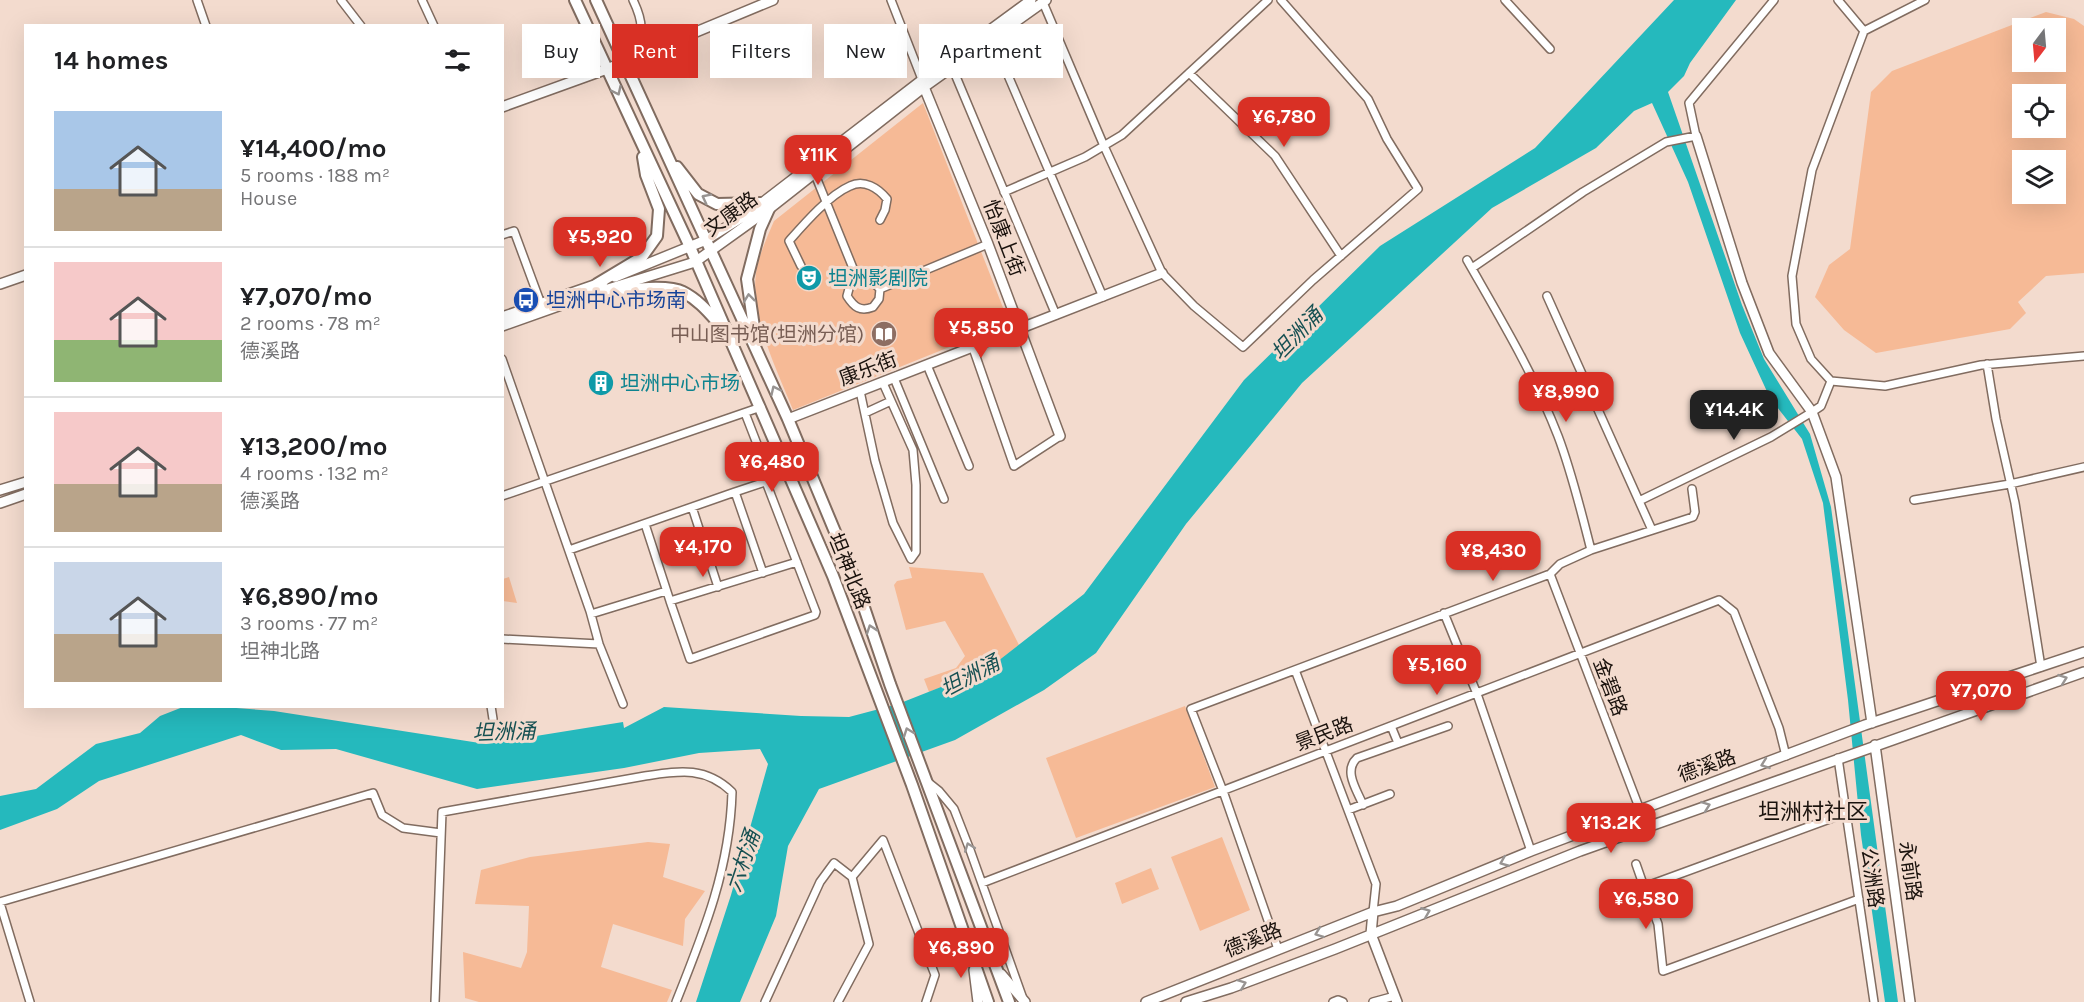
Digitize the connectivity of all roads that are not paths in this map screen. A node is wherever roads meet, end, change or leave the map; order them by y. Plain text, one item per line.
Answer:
1 (197, 0) edge
2 (341, 0) edge
3 (422, 0) edge
4 (575, 0) edge
5 (596, 0) edge
6 (633, 0) edge
7 (773, 0) edge
8 (891, 0) edge
9 (1030, 0) edge
10 (1268, 0) edge
11 (1505, 0) edge
12 (1774, 0) edge
13 (1838, 0) edge
14 (1924, 0) edge
15 (1044, 1) edge
16 (1286, 2) edge
17 (205, 24) edge
18 (359, 24) edge
19 (433, 24) edge
20 (641, 24) edge
21 (1013, 24) edge
22 (698, 29) edge
23 (1864, 31) junction
24 (612, 34) edge
25 (1550, 50) dead end
26 (612, 66) edge
27 (607, 69) junction
28 (1189, 73) junction
29 (632, 78) edge
30 (934, 78) edge
31 (956, 78) edge
32 (1009, 78) edge
33 (923, 84) junction
34 (504, 106) edge
35 (1696, 136) junction
36 (641, 142) junction
37 (1104, 146) junction
38 (664, 150) junction
39 (814, 172) junction
40 (1049, 172) junction
41 (1004, 192) junction
42 (826, 203) junction
43 (766, 206) junction
44 (880, 220) dead end
45 (504, 234) edge
46 (706, 240) junction
47 (988, 244) junction
48 (690, 247) junction
49 (711, 251) junction
50 (1341, 256) junction
51 (1467, 261) dead end
52 (694, 262) junction
53 (801, 267) dead end
54 (1472, 268) junction
55 (1162, 273) junction
56 (24, 276) edge
57 (857, 278) junction
58 (0, 284) edge
59 (596, 289) junction
60 (880, 289) junction
61 (1547, 296) dead end
62 (1103, 297) junction
63 (541, 304) junction
64 (1056, 315) junction
65 (504, 316) edge
66 (504, 325) edge
67 (1019, 330) junction
68 (728, 333) junction
69 (973, 348) junction
70 (759, 356) junction
71 (2084, 356) edge
72 (1987, 364) junction
73 (504, 365) edge
74 (927, 365) junction
75 (894, 378) junction
76 (1831, 381) junction
77 (883, 382) junction
78 (860, 391) junction
79 (891, 401) junction
80 (761, 407) junction
81 (1812, 412) junction
82 (745, 413) junction
83 (865, 413) junction
84 (788, 419) junction
85 (1060, 436) joint
86 (969, 466) dead end
87 (2084, 467) edge
88 (545, 481) junction
89 (766, 482) junction
90 (24, 483) edge
91 (2010, 484) junction
92 (1692, 489) dead end
93 (0, 490) edge
94 (735, 492) junction
95 (24, 495) edge
96 (504, 495) edge
97 (944, 499) dead end
98 (1914, 500) dead end
99 (1639, 501) junction
100 (0, 503) edge
101 (692, 507) junction
102 (645, 524) junction
103 (1652, 530) junction
104 (569, 550) junction
105 (1591, 550) junction
106 (797, 562) junction
107 (763, 573) junction
108 (1550, 574) junction
109 (718, 587) junction
110 (666, 591) junction
111 (670, 601) junction
112 (1444, 613) junction
113 (591, 614) junction
114 (504, 639) edge
115 (599, 644) junction
116 (2084, 652) edge
117 (1580, 654) junction
118 (2041, 667) junction
119 (1295, 670) junction
120 (2084, 672) edge
121 (1477, 694) junction
122 (623, 704) dead end
123 (491, 708) edge
124 (493, 719) dead end
125 (1868, 724) junction
126 (1391, 726) junction
127 (1448, 726) dead end
128 (1398, 743) junction
129 (1872, 747) junction
130 (1326, 751) junction
131 (1786, 756) junction
132 (1841, 758) junction
133 (926, 780) junction
134 (1223, 790) junction
135 (1390, 794) dead end
136 (1363, 805) junction
137 (1348, 810) junction
138 (1640, 810) junction
139 (1846, 813) junction
140 (441, 833) junction
141 (1531, 851) junction
142 (1636, 864) dead end
143 (852, 877) junction
144 (982, 883) junction
145 (1644, 887) junction
146 (1858, 899) junction
147 (0, 902) edge
148 (1373, 912) junction
149 (1371, 934) junction
150 (1278, 949) junction
151 (972, 953) junction
152 (997, 970) junction
153 (1396, 999) edge
154 (1024, 1001) edge
155 (30, 1002) edge
156 (435, 1002) edge
157 (676, 1002) edge
158 (765, 1002) edge
159 (838, 1002) edge
160 (926, 1002) edge
161 (978, 1002) edge
162 (988, 1002) edge
163 (1009, 1002) edge
164 (1146, 1002) edge
165 (1186, 1002) edge
166 (1333, 1002) edge
167 (1343, 1002) edge
168 (1373, 1002) edge
169 (1874, 1002) edge
170 (1910, 1002) edge

1 - 17 street
2 - 18 street
3 - 19 street
4 - 27 main road, 坦神北路
5 - 24 main road, 坦神北路
6 - 20 street
7 - 22 street
8 - 33 street
9 - 33 street
10 - 28 street
11 - 25 street
12 - 35 street
13 - 23 street
14 - 23 street
15 - 21 street, 文康路
15 - 37 street
16 - 50 street
23 - 76 street
26 - 27 street
27 - 34 street
27 -> 36 main road, 坦神北路
28 - 37 street
28 - 50 street
29 - 38 main road, 坦神北路
30 - 33 street, 文康路
31 - 41 street
32 - 40 street
33 - 39 street, 文康路
33 - 43 street
33 - 47 street, 怡康上街
35 - 54 street
35 - 81 street
36 - 48 main road, 坦神北路
36 - 59 main road
37 - 40 street
37 - 55 street
43 -> 38 main road
38 - 46 main road, 坦神北路
39 - 42 street
39 - 43 street, 文康路
40 - 41 street
40 - 62 street
41 - 64 street
42 - 44 street
42 - 53 street
42 - 57 street
43 - 46 street
43 - 49 street, 文康路
70 -> 43 main road
45 - 63 street
46 - 48 street
46 - 49 main road, 坦神北路
47 - 60 street
47 - 67 street, 怡康上街
48 - 52 main road, 坦神北路
48 - 59 street
49 - 52 street, 文康路
49 - 70 main road, 坦神北路
50 - 55 street
51 - 54 street
52 - 59 street, 文康路
52 - 68 main road, 坦神北路
54 - 105 street
55 - 62 street, 康乐街
56 - 58 street
57 - 60 street
57 - 60 street
59 - 63 street
59 - 66 street
59 - 68 main road
61 - 99 street
62 - 64 street, 康乐街
63 - 65 street
64 - 67 street, 康乐街
67 - 69 street, 康乐街
67 - 85 street, 怡康上街
68 - 80 main road, 坦神北路
69 - 74 street, 康乐街
69 - 85 street
84 -> 70 main road, 坦神北路
71 - 72 street
72 - 76 street
72 - 91 street
73 - 88 street
74 - 75 street, 康乐街
74 - 86 street
75 - 77 street, 康乐街
75 - 97 street
76 - 81 street
77 - 78 street, 康乐街
77 - 79 street
78 - 83 street
78 - 84 street, 康乐街
79 - 83 street
79 - 83 street
80 - 82 street
80 - 151 main road, 坦神北路
81 - 99 street
81 - 125 street
82 - 88 street
82 - 89 street
133 -> 84 main road, 坦神北路
87 - 91 street
88 - 96 street
88 - 104 street
89 - 94 street
89 - 106 street
90 - 93 street
91 - 98 street
91 - 118 street
92 - 103 street
94 - 101 street
94 - 107 street
95 - 100 street
99 - 103 street
101 - 102 street
101 - 109 street
102 - 104 street
102 - 110 street
103 - 105 street
104 - 113 street
105 - 108 street
106 - 107 street
106 - 111 street
107 - 109 street
108 - 112 street
108 - 117 street, 金碧路
109 - 111 street
110 - 111 street
110 - 113 street
112 - 119 street
112 - 121 street
113 - 115 street
114 - 115 street
115 - 122 street
116 - 118 street, 德溪路
117 - 121 street, 景民路
117 - 131 street, 景民路
117 - 138 street, 金碧路
118 - 125 street, 德溪路
119 - 130 street
119 - 134 street
129 -> 120 street, 德溪路
121 - 126 street, 景民路
121 - 141 street
123 - 124 street
125 - 131 street, 德溪路
126 - 128 street
126 - 130 street, 景民路
127 - 128 street
128 - 136 street
129 - 132 street, 德溪路
129 - 170 street, 永前路
130 - 134 street, 景民路
130 - 137 street
131 -> 138 street, 德溪路
132 - 139 street, 公洲路
149 -> 132 street, 德溪路
144 -> 133 street
133 - 152 main road, 坦神北路
134 - 144 street, 景民路
134 - 150 street
135 - 136 street
136 - 137 street
137 - 148 street
138 - 141 street, 德溪路
139 - 145 street
139 - 146 street, 公洲路
140 - 147 street
140 - 156 street
140 - 157 street
141 -> 148 street, 德溪路
142 - 145 street
143 - 158 street
143 - 159 street
143 - 160 street
144 - 154 street
145 - 146 street
146 - 169 street, 公洲路
147 - 155 street
148 - 149 street
148 -> 150 street, 德溪路
149 - 153 street
165 -> 149 street, 德溪路
150 - 164 street, 德溪路
151 - 161 street
151 - 162 main road, 坦神北路
152 - 154 street
152 - 163 main road, 坦神北路
153 - 168 street
166 - 167 street

